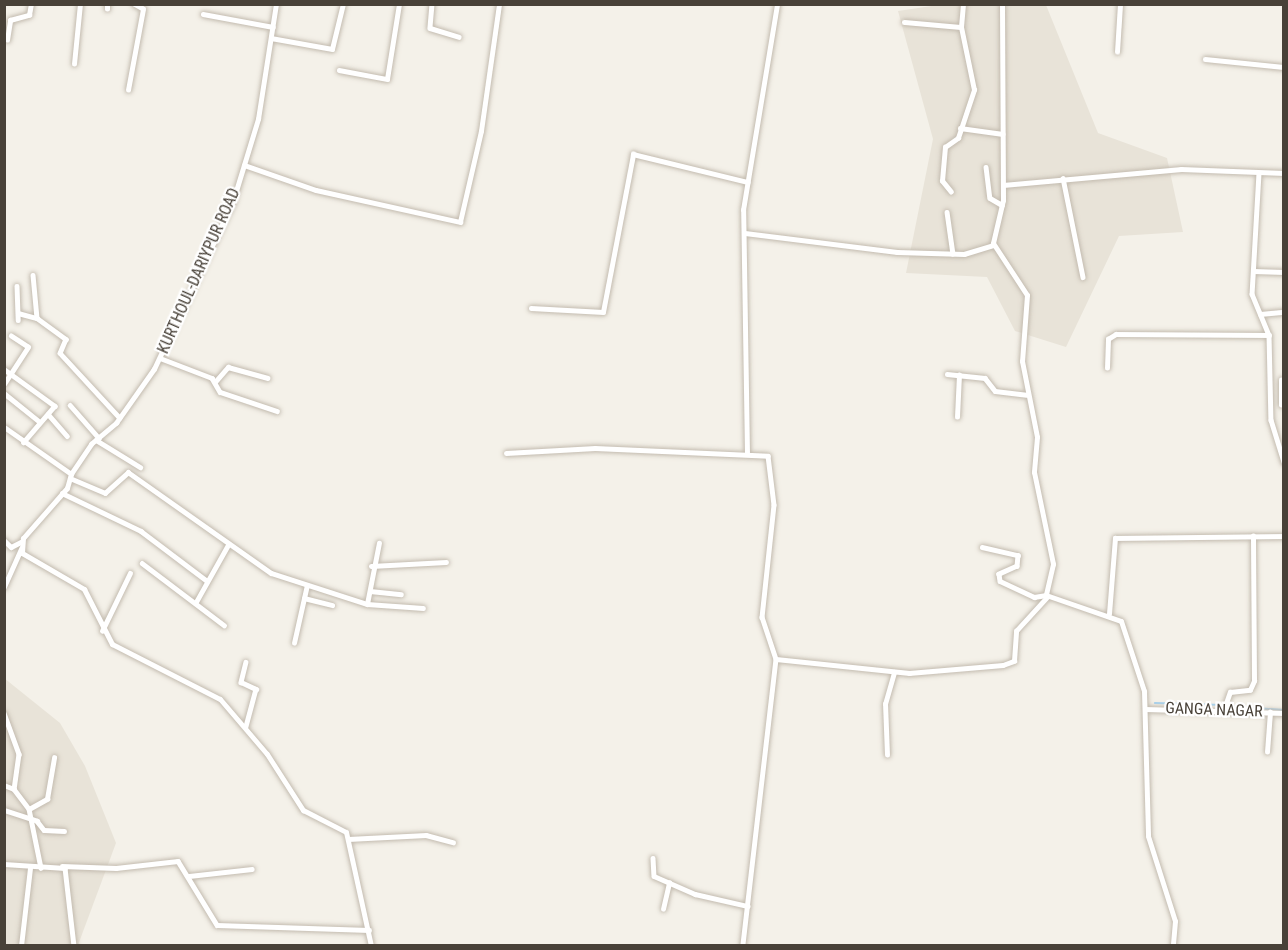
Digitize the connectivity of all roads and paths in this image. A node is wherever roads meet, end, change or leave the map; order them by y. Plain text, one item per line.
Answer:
1 (31, 4) edge
2 (80, 4) edge
3 (134, 4) edge
4 (276, 4) edge
5 (343, 4) edge
6 (399, 4) edge
7 (432, 4) edge
8 (499, 4) edge
9 (777, 4) edge
10 (963, 4) edge
11 (1002, 4) edge
12 (1120, 4) edge
13 (203, 14) dead end
14 (904, 22) dead end
15 (273, 27) junction
16 (961, 27) junction
17 (459, 37) dead end
18 (271, 38) junction
19 (7, 40) dead end
20 (1117, 52) dead end
21 (1205, 59) dead end
22 (74, 64) dead end
23 (1284, 67) edge
24 (339, 70) dead end
25 (128, 90) dead end
26 (960, 128) junction
27 (1003, 134) junction
28 (244, 165) junction
29 (986, 167) dead end
30 (1258, 173) junction
31 (1284, 173) edge
32 (1063, 178) junction
33 (748, 183) junction
34 (1003, 185) junction
35 (951, 192) dead end
36 (1002, 205) junction
37 (947, 212) dead end
38 (745, 233) junction
39 (993, 245) junction
40 (953, 254) junction
41 (1253, 271) junction
42 (1284, 272) edge
43 (33, 275) dead end
44 (1083, 277) dead end
45 (17, 286) dead end
46 (531, 308) dead end
47 (1284, 312) edge
48 (18, 313) junction
49 (1260, 314) junction
50 (37, 318) junction
51 (18, 320) dead end
52 (1269, 335) junction
53 (11, 336) dead end
54 (160, 358) junction
55 (1107, 368) dead end
56 (4, 369) edge
57 (12, 374) junction
58 (947, 374) dead end
59 (959, 375) junction
60 (268, 378) dead end
61 (1271, 380) junction
62 (1282, 380) edge
63 (215, 382) junction
64 (4, 384) edge
65 (4, 393) edge
66 (1026, 395) junction
67 (1271, 404) junction
68 (70, 405) dead end
69 (1282, 405) edge
70 (277, 411) dead end
71 (48, 414) junction
72 (957, 417) dead end
73 (120, 418) junction
74 (40, 422) junction
75 (4, 427) edge
76 (67, 436) dead end
77 (98, 439) junction
78 (24, 442) junction
79 (506, 453) dead end
80 (747, 454) junction
81 (132, 462) junction
82 (1284, 462) edge
83 (140, 467) dead end
84 (127, 472) junction
85 (70, 476) junction
86 (62, 493) junction
87 (1253, 536) junction
88 (1284, 536) edge
89 (4, 540) edge
90 (379, 543) dead end
91 (228, 545) junction
92 (21, 546) junction
93 (982, 547) dead end
94 (446, 562) dead end
95 (142, 563) dead end
96 (371, 566) junction
97 (130, 573) dead end
98 (207, 581) junction
99 (307, 585) junction
100 (4, 587) edge
101 (370, 591) junction
102 (401, 594) dead end
103 (1047, 596) junction
104 (304, 598) junction
105 (196, 602) junction
106 (367, 604) junction
107 (332, 605) dead end
108 (423, 608) dead end
109 (1109, 614) junction
110 (224, 626) dead end
111 (102, 631) junction
112 (294, 643) dead end
113 (776, 658) junction
114 (246, 662) dead end
115 (894, 672) junction
116 (1225, 707) junction
117 (1145, 709) junction
118 (1270, 712) junction
119 (4, 713) edge
120 (1284, 713) edge
121 (246, 727) junction
122 (1267, 752) dead end
123 (887, 755) dead end
124 (54, 758) dead end
125 (4, 785) edge
126 (14, 789) junction
127 (29, 809) junction
128 (4, 810) edge
129 (30, 820) junction
130 (64, 831) dead end
131 (348, 839) junction
132 (453, 842) dead end
133 (653, 858) dead end
134 (4, 864) edge
135 (62, 866) junction
136 (30, 868) junction
137 (41, 868) junction
138 (252, 870) dead end
139 (189, 876) junction
140 (669, 883) junction
141 (748, 906) junction
142 (663, 909) dead end
143 (369, 930) junction
144 (21, 945) edge
145 (74, 945) edge
146 (371, 945) edge
147 (743, 945) edge
148 (1173, 945) edge

1 - 19 street
2 - 22 street
3 - 25 street
4 - 15 street, KURTHOUL-DARIYPUR ROAD
5 - 18 street
6 - 24 street
7 - 17 street
8 - 28 street
9 - 33 street
10 - 16 street
11 - 27 street
12 - 20 street
13 - 15 street
14 - 16 street
15 - 18 street, KURTHOUL-DARIYPUR ROAD
16 - 26 street
18 - 28 street, KURTHOUL-DARIYPUR ROAD
21 - 23 street
26 - 27 street
26 - 35 street
27 - 34 street
28 - 54 street, KURTHOUL-DARIYPUR ROAD
29 - 36 street
30 - 31 street
30 - 32 street
30 - 41 street
32 - 34 street
32 - 44 street
33 - 38 street
33 - 46 street
34 - 36 street
36 - 39 street
37 - 40 street
38 - 40 street
38 - 80 street
39 - 40 street
39 - 66 street
41 - 42 street
41 - 49 street
43 - 50 street
45 - 48 street
47 - 49 street
48 - 50 street
48 - 51 street
49 - 52 street
50 - 73 street
52 - 55 street
52 - 61 street
53 - 57 street
54 - 63 street
54 - 73 street, KURTHOUL-DARIYPUR ROAD
56 - 57 street
57 - 64 street
57 - 71 street
58 - 59 street
59 - 66 street
59 - 72 street
60 - 63 street
61 - 62 street
61 - 67 street
62 - 69 street
63 - 70 street
65 - 74 street
66 - 103 street
67 - 69 street
67 - 82 street
68 - 77 street
71 - 74 street
71 - 76 street
73 - 77 street, KURTHOUL-DARIYPUR ROAD
74 - 78 street
75 - 78 street
77 - 81 street
77 - 85 street, KURTHOUL-DARIYPUR ROAD
78 - 85 street
79 - 80 street
80 - 113 street
81 - 83 street
81 - 84 street
84 - 85 street
84 - 91 street
85 - 86 street, KURTHOUL-DARIYPUR ROAD
86 - 92 street, KURTHOUL-DARIYPUR ROAD
86 - 98 street
87 - 88 street
87 - 109 street
87 - 116 street
89 - 92 street
90 - 96 street
91 - 98 street
91 - 99 street
92 - 100 street
92 - 111 street
93 - 103 street
94 - 96 street
95 - 105 street
96 - 101 street
97 - 111 street
98 - 105 street
99 - 104 street
99 - 106 street
101 - 102 street
101 - 106 street
103 - 109 street
103 - 115 street
104 - 107 street
104 - 112 street
105 - 110 street
106 - 108 street
109 - 117 street
111 - 121 street
113 - 115 street
113 - 141 street
114 - 121 street
115 - 123 street
116 - 117 street, GANGA NAGAR
116 - 118 street, GANGA NAGAR
117 - 148 street
118 - 120 street, GANGA NAGAR
118 - 122 street
119 - 126 street
121 - 131 street
124 - 127 street
125 - 126 street
126 - 127 street
127 - 129 street
128 - 129 street
129 - 130 street
129 - 137 street
131 - 132 street
131 - 143 street
133 - 140 street
134 - 136 street
135 - 137 street
135 - 139 street
135 - 145 street
136 - 137 street
136 - 144 street
138 - 139 street
139 - 143 street
140 - 141 street
140 - 142 street
141 - 147 street
143 - 146 street

